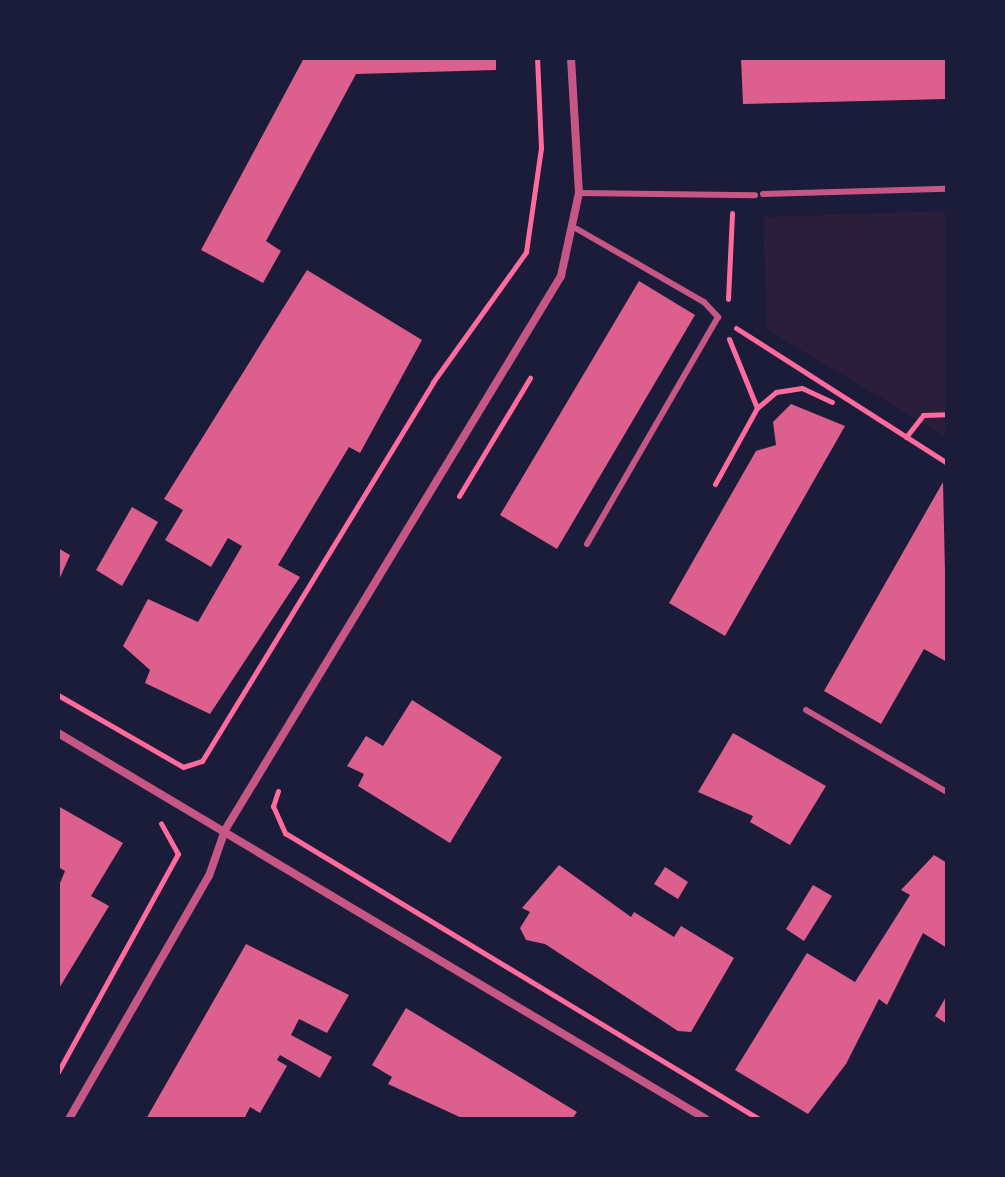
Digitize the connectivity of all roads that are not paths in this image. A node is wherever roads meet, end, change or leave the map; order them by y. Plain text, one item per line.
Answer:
1 (571, 58) edge
2 (947, 189) edge
3 (579, 193) junction
4 (577, 229) junction
5 (587, 544) dead end
6 (806, 710) dead end
7 (58, 733) edge
8 (947, 792) edge
9 (225, 830) junction
10 (69, 1119) edge
11 (706, 1119) edge

1 - 3 street
2 - 3 lane
3 - 4 street
4 - 5 lane
4 - 9 street
6 - 8 lane
7 - 9 street
9 - 10 street
9 - 11 street

